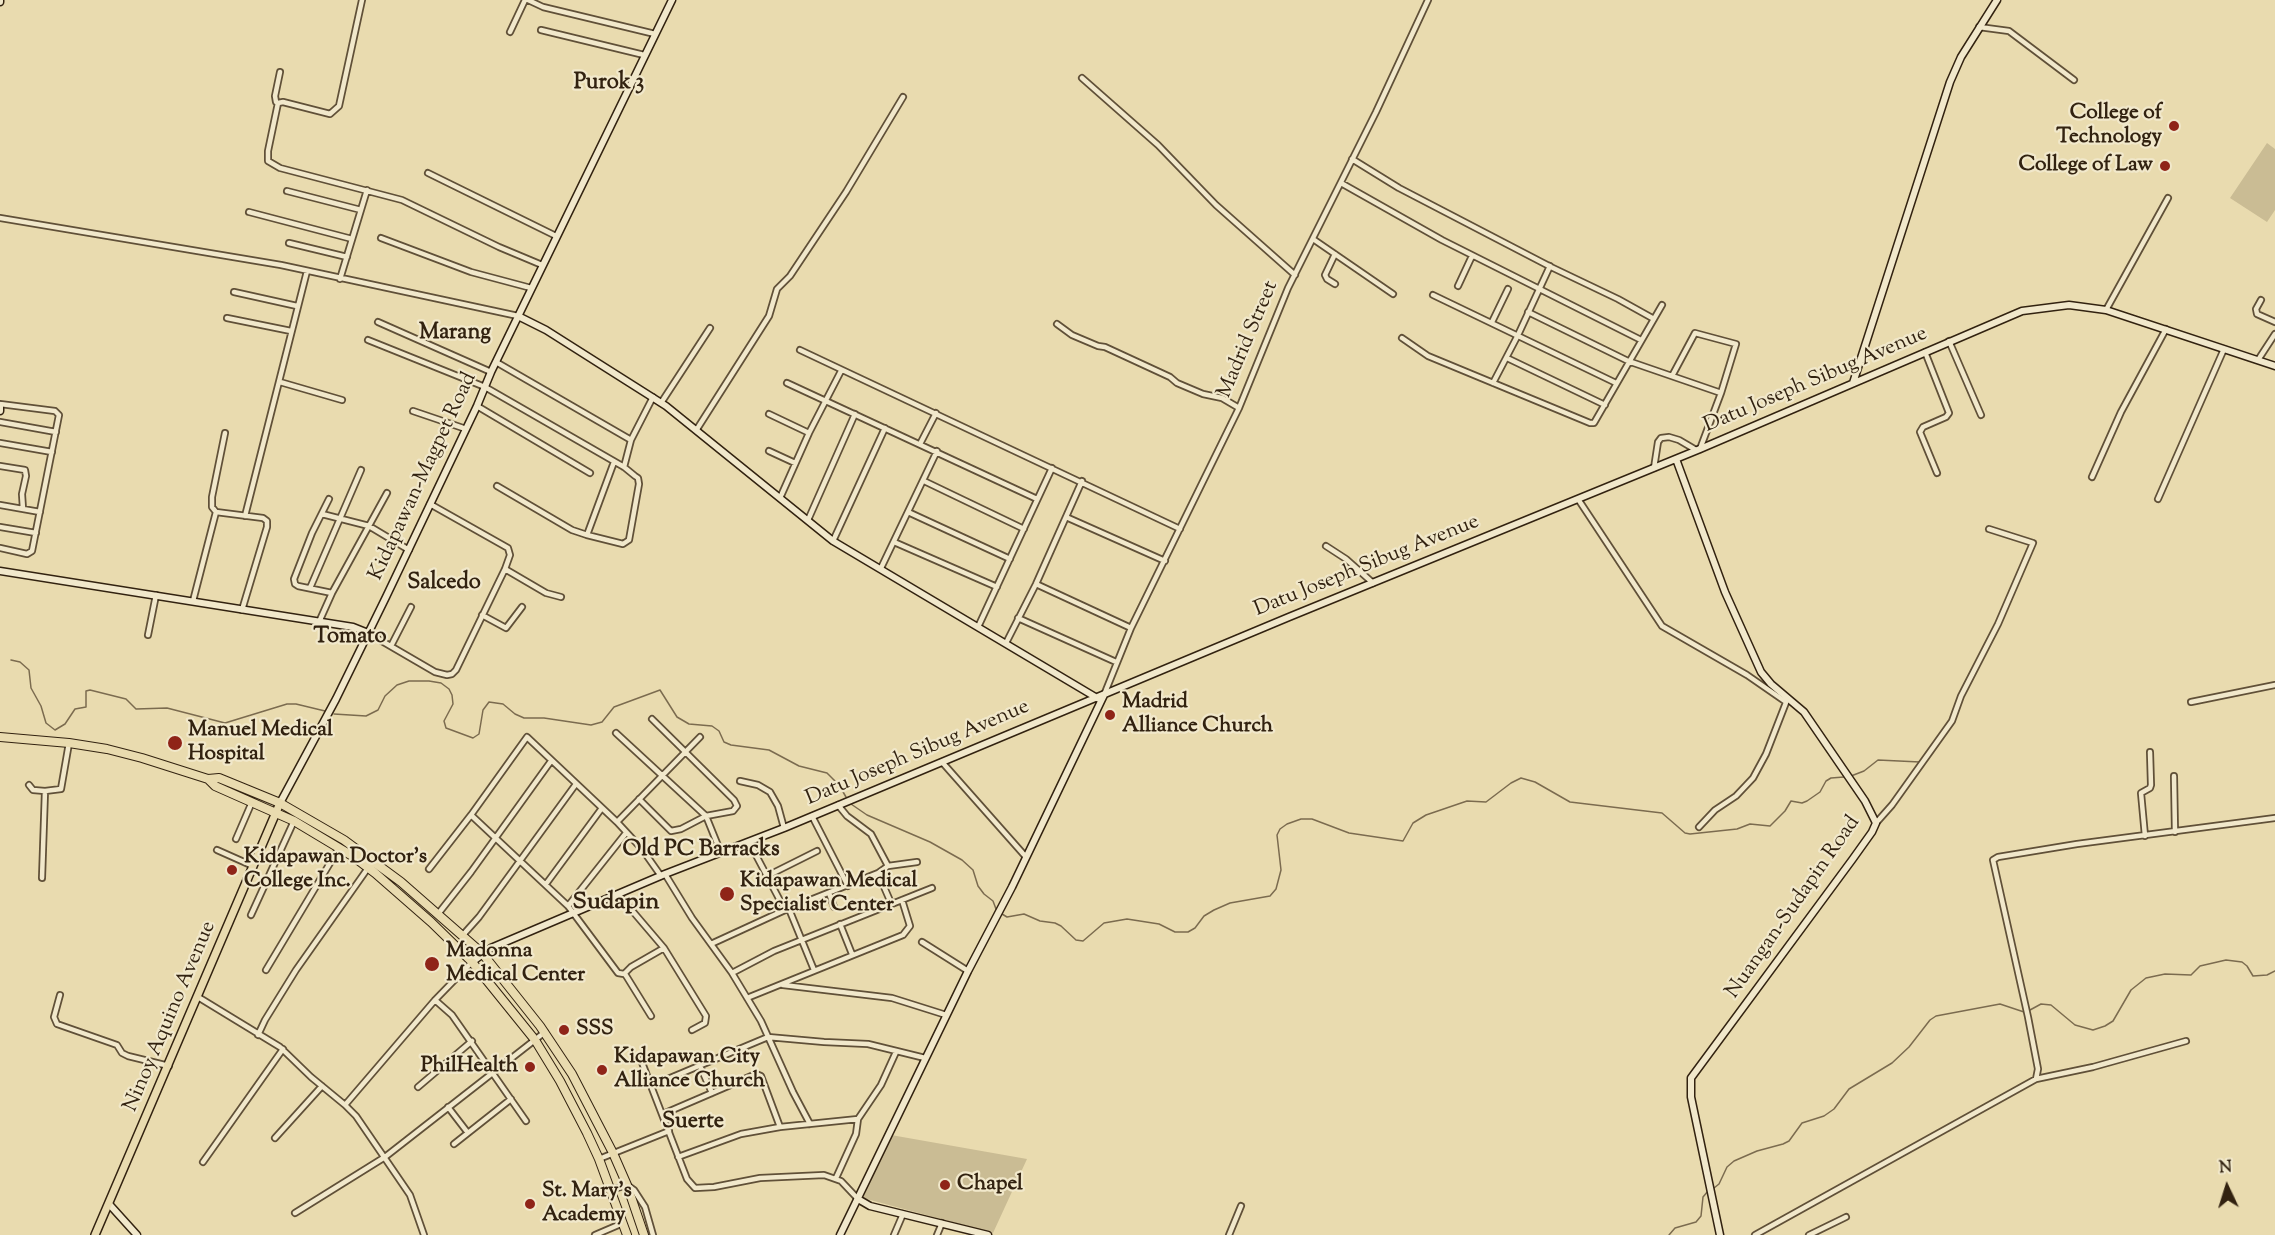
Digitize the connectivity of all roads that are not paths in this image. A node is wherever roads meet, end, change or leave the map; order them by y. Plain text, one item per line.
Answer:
1 (362, 0) edge
2 (526, 0) edge
3 (672, 0) edge
4 (1428, 0) edge
5 (1997, 0) edge
6 (1979, 27) junction
7 (541, 30) dead end
8 (510, 32) dead end
9 (655, 34) junction
10 (644, 55) junction
11 (280, 72) dead end
12 (1082, 78) dead end
13 (2074, 80) dead end
14 (903, 97) dead end
15 (278, 104) junction
16 (1352, 159) junction
17 (428, 172) dead end
18 (1341, 183) junction
19 (367, 190) junction
20 (287, 191) dead end
21 (2168, 198) dead end
22 (361, 210) junction
23 (249, 212) dead end
24 (0, 218) edge
25 (556, 236) junction
26 (352, 238) junction
27 (381, 238) dead end
28 (1313, 239) junction
29 (289, 243) dead end
30 (1335, 254) junction
31 (1472, 256) junction
32 (346, 257) junction
33 (542, 265) junction
34 (1550, 266) junction
35 (306, 271) junction
36 (1295, 275) junction
37 (340, 279) junction
38 (1335, 284) dead end
39 (1458, 286) dead end
40 (531, 288) junction
41 (1539, 289) junction
42 (1508, 290) dead end
43 (234, 292) dead end
44 (1393, 294) dead end
45 (1433, 295) dead end
46 (2261, 300) dead end
47 (1662, 305) dead end
48 (297, 306) junction
49 (2106, 310) junction
50 (1528, 312) junction
51 (518, 316) junction
52 (227, 318) dead end
53 (1654, 319) junction
54 (378, 322) dead end
55 (1492, 322) junction
56 (2275, 322) edge
57 (1058, 324) dead end
58 (710, 328) dead end
59 (2166, 329) junction
60 (291, 331) junction
61 (2275, 334) edge
62 (1518, 335) junction
63 (1402, 338) dead end
64 (368, 340) dead end
65 (1641, 340) junction
66 (1950, 341) junction
67 (2224, 349) junction
68 (800, 350) dead end
69 (1925, 352) junction
70 (1507, 358) junction
71 (2258, 360) junction
72 (1628, 361) junction
73 (496, 362) junction
74 (2275, 366) edge
75 (841, 370) junction
76 (491, 372) junction
77 (1672, 376) junction
78 (279, 382) junction
79 (788, 383) dead end
80 (1493, 383) junction
81 (1616, 383) junction
82 (1853, 383) junction
83 (485, 387) junction
84 (1721, 393) junction
85 (653, 397) junction
86 (342, 400) dead end
87 (825, 401) junction
88 (661, 402) junction
89 (0, 405) edge
90 (1605, 405) junction
91 (477, 406) junction
92 (1239, 408) junction
93 (0, 411) edge
94 (413, 411) dead end
95 (936, 413) junction
96 (769, 414) dead end
97 (855, 414) junction
98 (1981, 415) dead end
99 (0, 422) edge
100 (885, 428) junction
101 (466, 429) junction
102 (697, 429) junction
103 (56, 432) junction
104 (225, 433) dead end
105 (808, 433) junction
106 (631, 440) junction
107 (0, 443) edge
108 (920, 444) junction
109 (1698, 450) junction
110 (769, 451) dead end
111 (937, 451) junction
112 (52, 452) junction
113 (1676, 459) junction
114 (614, 462) junction
115 (795, 463) junction
116 (0, 465) edge
117 (624, 467) junction
118 (1052, 468) junction
119 (1654, 468) junction
120 (361, 470) dead end
121 (590, 473) dead end
122 (1937, 473) dead end
123 (2092, 477) dead end
124 (924, 481) junction
125 (1082, 482) junction
126 (497, 486) dead end
127 (387, 493) dead end
128 (780, 498) junction
129 (328, 499) dead end
130 (1037, 499) junction
131 (1578, 499) junction
132 (2158, 499) dead end
133 (430, 504) junction
134 (0, 505) edge
135 (22, 509) junction
136 (40, 512) junction
137 (216, 512) junction
138 (908, 512) junction
139 (322, 514) junction
140 (245, 516) junction
141 (1066, 516) junction
142 (338, 519) junction
143 (808, 520) junction
144 (0, 526) edge
145 (369, 526) junction
146 (1024, 529) junction
147 (1180, 529) junction
148 (1989, 530) dead end
149 (36, 533) junction
150 (587, 535) junction
151 (833, 541) junction
152 (894, 542) junction
153 (1326, 546) dead end
154 (0, 548) edge
155 (409, 550) junction
156 (1010, 559) junction
157 (1165, 561) junction
158 (881, 568) junction
159 (505, 569) junction
160 (0, 571) edge
161 (1373, 583) junction
162 (1036, 584) junction
163 (997, 587) junction
164 (310, 588) junction
165 (333, 593) junction
166 (156, 595) junction
167 (561, 597) dead end
168 (193, 601) junction
169 (411, 607) dead end
170 (522, 607) dead end
171 (242, 610) junction
172 (482, 615) junction
173 (1018, 618) junction
174 (319, 622) junction
175 (978, 627) junction
176 (1131, 628) junction
177 (368, 633) junction
178 (148, 635) dead end
179 (1006, 643) junction
180 (391, 646) junction
181 (1116, 663) junction
182 (2275, 685) edge
183 (1100, 696) junction
184 (1787, 700) junction
185 (2191, 702) dead end
186 (652, 719) dead end
187 (616, 733) dead end
188 (0, 737) edge
189 (700, 737) dead end
190 (69, 743) junction
191 (685, 752) junction
192 (2150, 752) dead end
193 (551, 760) junction
194 (942, 762) junction
195 (662, 775) junction
196 (2174, 776) dead end
197 (208, 779) junction
198 (740, 781) dead end
199 (29, 784) dead end
200 (576, 784) junction
201 (45, 792) junction
202 (639, 799) junction
203 (252, 801) junction
204 (280, 803) junction
205 (838, 805) junction
206 (602, 808) junction
207 (276, 812) junction
208 (471, 815) junction
209 (706, 816) junction
210 (812, 816) junction
211 (2275, 818) edge
212 (294, 821) junction
213 (617, 822) junction
214 (1875, 823) junction
215 (1699, 827) dead end
216 (784, 828) junction
217 (626, 832) junction
218 (2175, 832) junction
219 (2145, 836) junction
220 (496, 837) junction
221 (236, 839) dead end
222 (749, 842) junction
223 (339, 848) junction
224 (217, 850) dead end
225 (359, 850) junction
226 (817, 851) dead end
227 (721, 853) junction
228 (354, 857) junction
229 (1026, 857) junction
230 (521, 860) junction
231 (916, 862) dead end
232 (253, 866) junction
233 (888, 866) junction
234 (368, 867) junction
235 (429, 868) dead end
236 (878, 873) junction
237 (663, 875) junction
238 (767, 876) junction
239 (42, 878) dead end
240 (546, 884) junction
241 (848, 886) junction
242 (932, 888) dead end
243 (829, 893) junction
244 (618, 894) junction
245 (902, 900) junction
246 (891, 903) junction
247 (568, 906) junction
248 (834, 907) dead end
249 (787, 909) junction
250 (574, 913) junction
251 (438, 914) junction
252 (251, 915) dead end
253 (840, 924) junction
254 (462, 936) junction
255 (801, 940) junction
256 (922, 942) dead end
257 (711, 944) junction
258 (664, 948) junction
259 (482, 953) junction
260 (852, 954) junction
261 (472, 962) junction
262 (266, 970) dead end
263 (814, 970) junction
264 (968, 971) junction
265 (732, 973) junction
266 (625, 974) junction
267 (780, 985) junction
268 (60, 995) dead end
269 (198, 997) junction
270 (747, 998) junction
271 (435, 1000) junction
272 (946, 1015) junction
273 (651, 1016) dead end
274 (692, 1030) dead end
275 (545, 1032) junction
276 (258, 1035) junction
277 (768, 1037) junction
278 (535, 1040) junction
279 (472, 1041) junction
280 (2186, 1041) dead end
281 (283, 1049) junction
282 (896, 1052) junction
283 (926, 1058) junction
284 (641, 1060) dead end
285 (169, 1066) junction
286 (700, 1066) junction
287 (493, 1071) junction
288 (2036, 1079) junction
289 (322, 1086) junction
290 (651, 1086) junction
291 (418, 1088) dead end
292 (712, 1093) junction
293 (512, 1100) junction
294 (345, 1105) junction
295 (448, 1107) junction
296 (663, 1114) junction
297 (858, 1119) junction
298 (526, 1121) dead end
299 (810, 1124) junction
300 (780, 1127) junction
301 (669, 1131) junction
302 (468, 1133) junction
303 (275, 1138) dead end
304 (454, 1144) dead end
305 (613, 1153) junction
306 (385, 1157) junction
307 (678, 1157) junction
308 (599, 1159) junction
309 (203, 1162) dead end
310 (836, 1178) junction
311 (627, 1185) junction
312 (611, 1190) junction
313 (858, 1199) junction
314 (109, 1204) junction
315 (1241, 1206) dead end
316 (295, 1213) dead end
317 (903, 1214) junction
318 (1846, 1217) dead end
319 (623, 1222) junction
320 (942, 1223) junction
321 (95, 1235) edge
322 (137, 1235) edge
323 (424, 1235) edge
324 (595, 1235) edge
325 (627, 1235) edge
326 (644, 1235) edge
327 (653, 1235) edge
328 (840, 1235) edge
329 (894, 1235) edge
330 (937, 1235) edge
331 (986, 1235) edge
332 (1229, 1235) edge
333 (1720, 1235) edge
334 (1755, 1235) edge
335 (1809, 1235) edge

1 - 15 street
2 - 8 street
2 - 9 street
3 - 9 street, Kidapawan-Magpet Road
4 - 16 street, Madrid Street
5 - 6 street
6 - 13 street
6 - 82 street
7 - 10 street
9 - 10 street, Kidapawan-Magpet Road
10 - 25 street, Kidapawan-Magpet Road
11 - 15 street
12 - 36 street
14 - 102 street
15 - 19 street
16 - 18 street, Madrid Street
16 - 34 street
17 - 25 street
18 - 28 street, Madrid Street
18 - 31 street
19 - 22 street
19 - 33 street
20 - 22 street
21 - 49 street
22 - 26 street
23 - 26 street
24 - 35 street
25 - 33 street, Kidapawan-Magpet Road
26 - 32 street
27 - 40 street
28 - 30 street
28 - 36 street, Madrid Street
29 - 32 street
30 - 38 street
30 - 44 street
31 - 39 street
31 - 41 street
32 - 37 street
33 - 40 street, Kidapawan-Magpet Road
34 - 41 street
34 - 53 street
35 - 37 street
35 - 48 street
36 - 92 street, Madrid Street
37 - 51 street
40 - 51 street, Kidapawan-Magpet Road
41 - 50 street
41 - 65 street
42 - 55 street
43 - 48 street
45 - 55 street
46 - 56 street
47 - 53 street
48 - 60 street
49 - 59 street, Datu Joseph Sibug Avenue
49 - 66 street, Datu Joseph Sibug Avenue
50 - 62 street
50 - 72 street
51 - 73 street, Kidapawan-Magpet Road
51 - 85 street
52 - 60 street
53 - 65 street
54 - 76 street
55 - 62 street
57 - 92 street
58 - 88 street
59 - 67 street, Datu Joseph Sibug Avenue
59 - 123 street
60 - 78 street
61 - 71 street
62 - 70 street
62 - 81 street
63 - 80 street
64 - 83 street
65 - 72 street
66 - 69 street, Datu Joseph Sibug Avenue
66 - 98 street
67 - 71 street, Datu Joseph Sibug Avenue
67 - 132 street
68 - 75 street
69 - 82 street, Datu Joseph Sibug Avenue
69 - 122 street
70 - 80 street
70 - 90 street
71 - 74 street, Datu Joseph Sibug Avenue
72 - 77 street
72 - 81 street
73 - 76 street, Kidapawan-Magpet Road
73 - 106 street
75 - 87 street
75 - 95 street
76 - 83 street, Kidapawan-Magpet Road
77 - 84 street
77 - 84 street
78 - 86 street
78 - 140 street
79 - 87 street
80 - 90 street
81 - 90 street
82 - 109 street, Datu Joseph Sibug Avenue
83 - 91 street, Kidapawan-Magpet Road
83 - 114 street
84 - 109 street
85 - 88 street
85 - 106 street
87 - 97 street
87 - 105 street
88 - 102 street
89 - 93 street
89 - 103 street
91 - 101 street, Kidapawan-Magpet Road
91 - 121 street
92 - 147 street, Madrid Street
94 - 101 street
95 - 108 street
95 - 118 street
96 - 105 street
97 - 100 street
97 - 143 street
99 - 103 street
100 - 108 street
100 - 151 street
101 - 133 street, Kidapawan-Magpet Road
102 - 128 street
103 - 112 street
104 - 137 street
105 - 115 street
106 - 117 street
107 - 112 street
108 - 111 street
109 - 113 street, Datu Joseph Sibug Avenue
109 - 119 street
110 - 115 street
111 - 124 street
111 - 130 street
112 - 136 street
113 - 119 street, Datu Joseph Sibug Avenue
113 - 184 street, Nuangan-Sudapin Road
114 - 117 street
114 - 150 street
115 - 128 street
116 - 135 street
117 - 150 street
118 - 125 street
118 - 130 street
119 - 131 street, Datu Joseph Sibug Avenue
120 - 142 street
124 - 138 street
124 - 146 street
125 - 141 street
125 - 147 street
126 - 150 street
127 - 145 street
128 - 143 street
129 - 139 street
130 - 146 street
131 - 161 street, Datu Joseph Sibug Avenue
131 - 184 street
133 - 155 street, Kidapawan-Magpet Road
133 - 159 street
134 - 135 street
135 - 136 street
136 - 149 street
137 - 140 street
137 - 168 street
138 - 152 street
138 - 156 street
139 - 142 street
139 - 164 street
140 - 171 street
141 - 157 street
141 - 162 street
142 - 145 street
142 - 164 street
143 - 151 street
144 - 149 street
145 - 155 street
145 - 165 street
146 - 156 street
147 - 157 street, Madrid Street
148 - 214 street
149 - 154 street
151 - 158 street
152 - 158 street
152 - 163 street
153 - 161 street
155 - 177 street, Kidapawan-Magpet Road
156 - 163 street
157 - 176 street, Madrid Street
158 - 175 street
159 - 167 street
159 - 172 street
160 - 166 street
161 - 183 street, Datu Joseph Sibug Avenue
162 - 173 street
162 - 176 street
163 - 175 street
164 - 165 street
165 - 174 street
166 - 168 street
166 - 178 street
168 - 171 street
169 - 180 street
170 - 172 street
171 - 174 street
172 - 180 street
173 - 179 street
173 - 181 street
174 - 177 street
175 - 179 street
176 - 181 street, Madrid Street
177 - 180 street
177 - 204 street, Kidapawan-Magpet Road
179 - 183 street
181 - 183 street, Madrid Street
182 - 185 street
183 - 194 street, Datu Joseph Sibug Avenue
183 - 229 street
184 - 214 street, Nuangan-Sudapin Road
184 - 215 street
186 - 191 street
187 - 195 street
188 - 190 highway
189 - 191 street
190 - 197 highway
190 - 201 street
191 - 195 street
191 - 209 street
192 - 219 street
193 - 200 street
193 - 208 street
193 - 220 street
194 - 205 street, Datu Joseph Sibug Avenue
194 - 229 street
195 - 202 street
195 - 209 street
196 - 218 street
197 - 203 highway
197 - 204 highway
198 - 216 street
199 - 201 street
200 - 206 street
200 - 230 street
201 - 239 street
202 - 209 street
202 - 213 street
203 - 207 highway
203 - 221 street
204 - 207 main road, Ninoy Aquino Avenue
204 - 225 highway
205 - 210 street, Datu Joseph Sibug Avenue
205 - 233 street
206 - 213 street
206 - 240 street
207 - 212 highway
207 - 232 main road, Ninoy Aquino Avenue
208 - 220 street
208 - 235 street
209 - 227 street
210 - 216 street, Datu Joseph Sibug Avenue
210 - 241 street
211 - 218 street
212 - 223 highway
212 - 252 street
213 - 217 street
214 - 333 street, Nuangan-Sudapin Road
216 - 222 street, Datu Joseph Sibug Avenue
217 - 237 street
217 - 247 street
218 - 219 street
219 - 288 street
220 - 230 street
220 - 251 street
222 - 227 street, Datu Joseph Sibug Avenue
222 - 238 street
223 - 228 highway
223 - 262 street
224 - 232 street
225 - 228 highway
225 - 251 highway
226 - 238 street
227 - 237 street, Datu Joseph Sibug Avenue
228 - 234 highway
229 - 264 street
230 - 240 street
230 - 254 street
231 - 233 street
232 - 269 main road, Ninoy Aquino Avenue
233 - 236 street
234 - 261 highway
234 - 276 street
236 - 241 street
236 - 246 street
237 - 244 street, Datu Joseph Sibug Avenue
237 - 257 street
238 - 249 street
240 - 247 street
241 - 243 street
242 - 245 street
243 - 248 street
243 - 249 street
244 - 250 street, Datu Joseph Sibug Avenue
244 - 258 street
245 - 246 street
245 - 260 street
246 - 253 street
247 - 250 street
249 - 255 street
249 - 257 street
250 - 259 street, Datu Joseph Sibug Avenue
250 - 266 street
251 - 254 highway
253 - 255 street
253 - 260 street
254 - 259 highway
255 - 263 street
255 - 265 street
256 - 264 street
257 - 265 street
258 - 266 street
258 - 274 street
259 - 261 street, Datu Joseph Sibug Avenue
259 - 275 highway
260 - 263 street
261 - 271 street
261 - 278 highway
263 - 267 street
264 - 272 street
265 - 270 street
266 - 273 street
267 - 270 street
267 - 272 street
268 - 285 street
269 - 276 street
269 - 285 main road, Ninoy Aquino Avenue
270 - 277 street
271 - 279 street
271 - 294 street
272 - 283 street
275 - 278 street
275 - 305 highway
276 - 281 street
277 - 282 street
277 - 286 street
277 - 299 street
278 - 287 street
278 - 308 highway
279 - 287 street
279 - 291 street
280 - 288 street
281 - 289 street
281 - 309 street
282 - 283 street
282 - 297 street
283 - 313 street
284 - 290 street
285 - 314 main road, Ninoy Aquino Avenue
286 - 290 street
286 - 292 street
287 - 293 street
287 - 295 street
288 - 334 street
289 - 294 street
289 - 303 street
290 - 296 street
292 - 296 street
292 - 300 street
293 - 298 street
293 - 302 street
294 - 306 street
295 - 302 street
295 - 306 street
296 - 301 street
297 - 299 street
297 - 310 street
299 - 300 street
300 - 307 street
301 - 305 street
301 - 307 street
302 - 304 street
305 - 308 street
305 - 311 highway
306 - 316 street
306 - 323 street
307 - 310 street
308 - 312 highway
310 - 313 street
311 - 312 street
311 - 326 highway
311 - 327 street
312 - 319 highway
313 - 317 street
313 - 328 street
314 - 321 main road, Ninoy Aquino Avenue
314 - 322 street
315 - 332 street
317 - 320 street
317 - 329 street
318 - 335 street
319 - 324 street
319 - 325 highway
320 - 330 street
320 - 331 street

